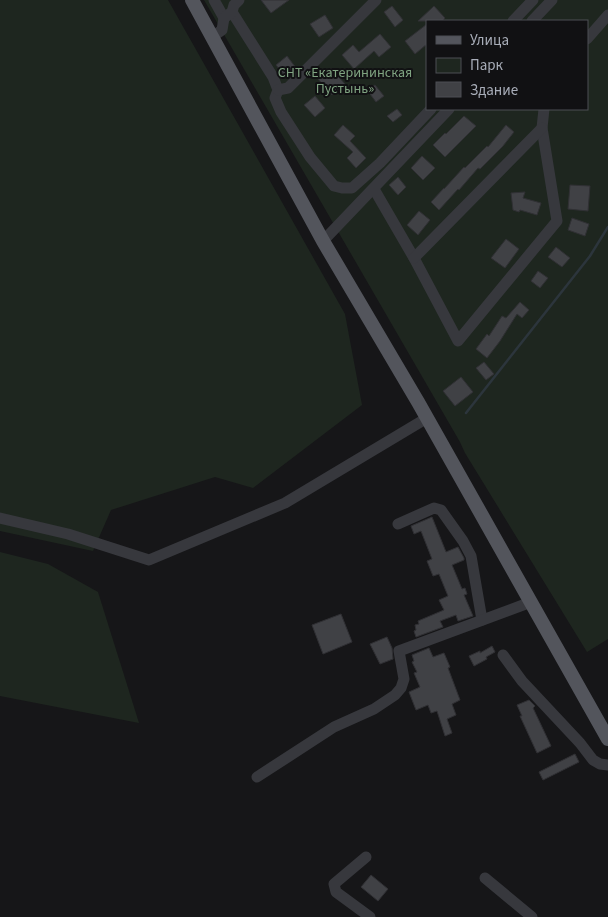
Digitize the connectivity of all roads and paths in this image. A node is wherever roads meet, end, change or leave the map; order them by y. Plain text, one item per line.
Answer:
1 (192, 0) edge
2 (214, 0) edge
3 (239, 0) edge
4 (376, 0) edge
5 (533, 0) edge
6 (552, 0) edge
7 (228, 15) junction
8 (608, 15) edge
9 (513, 20) edge
10 (533, 20) edge
11 (212, 37) junction
12 (588, 38) edge
13 (278, 90) junction
14 (430, 110) edge
15 (448, 110) edge
16 (544, 110) edge
17 (542, 128) junction
18 (374, 189) junction
19 (323, 241) junction
20 (414, 258) junction
21 (427, 418) junction
22 (0, 518) edge
23 (398, 524) dead end
24 (530, 602) junction
25 (482, 620) junction
26 (503, 655) dead end
27 (608, 739) edge
28 (608, 765) edge
29 (258, 777) dead end
30 (366, 857) dead end
31 (485, 878) dead end
32 (370, 917) edge
33 (532, 917) edge

1 - 11 main road
2 - 7 street
3 - 7 street
4 - 13 street
5 - 9 street
6 - 10 street
7 - 11 street
7 - 13 street
8 - 12 street
11 - 19 main road
13 - 14 street
15 - 18 street
16 - 17 street
17 - 20 street
17 - 20 street
18 - 19 street
18 - 20 street
19 - 21 main road
21 - 22 street
21 - 24 main road
23 - 25 street
24 - 25 street
24 - 27 main road
25 - 29 street
26 - 28 street
30 - 32 street
31 - 33 street

